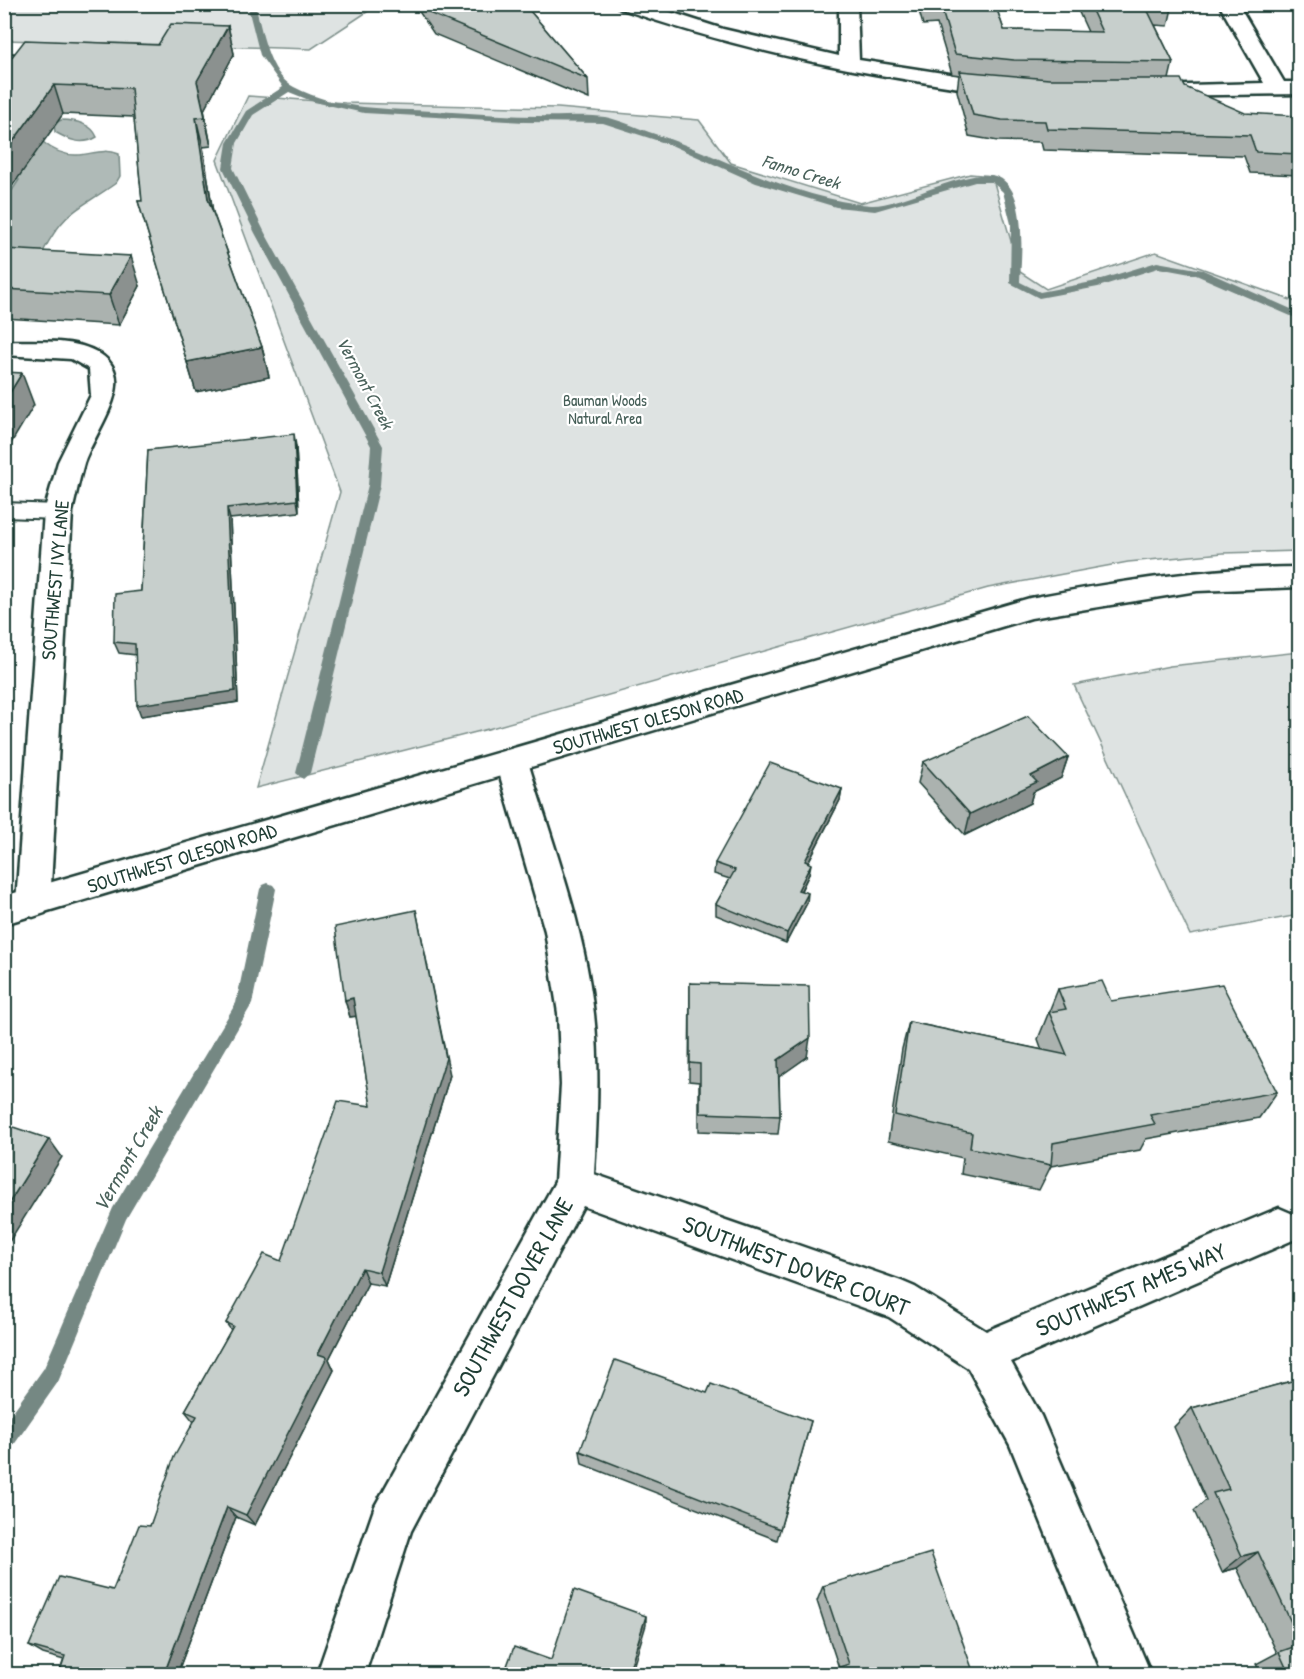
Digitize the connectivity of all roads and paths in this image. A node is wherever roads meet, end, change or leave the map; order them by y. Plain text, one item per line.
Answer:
1 (626, 4) edge
2 (848, 4) edge
3 (1228, 4) edge
4 (4, 58) edge
5 (60, 60) edge
6 (849, 63) junction
7 (1277, 88) junction
8 (1299, 88) edge
9 (1021, 89) edge
10 (1136, 92) edge
11 (4, 348) edge
12 (4, 510) edge
13 (58, 512) junction
14 (1299, 577) edge
15 (512, 762) junction
16 (19, 906) edge
17 (574, 1185) junction
18 (1279, 1227) dead end
19 (983, 1353) junction
20 (341, 1674) edge
21 (1127, 1674) edge

1 - 6 street
2 - 6 street
3 - 7 street
4 - 5 lane
6 - 9 street
7 - 8 street
7 - 10 street
11 - 13 street, SOUTHWEST IVY LANE
12 - 13 lane
13 - 16 street, SOUTHWEST IVY LANE
14 - 15 street, SOUTHWEST OLESON ROAD
15 - 16 street, SOUTHWEST OLESON ROAD
15 - 17 street, SOUTHWEST DOVER LANE
17 - 19 street, SOUTHWEST DOVER COURT
17 - 20 street, SOUTHWEST DOVER LANE
18 - 19 street, SOUTHWEST AMES WAY
19 - 21 street, SOUTHWEST DOVER COURT

